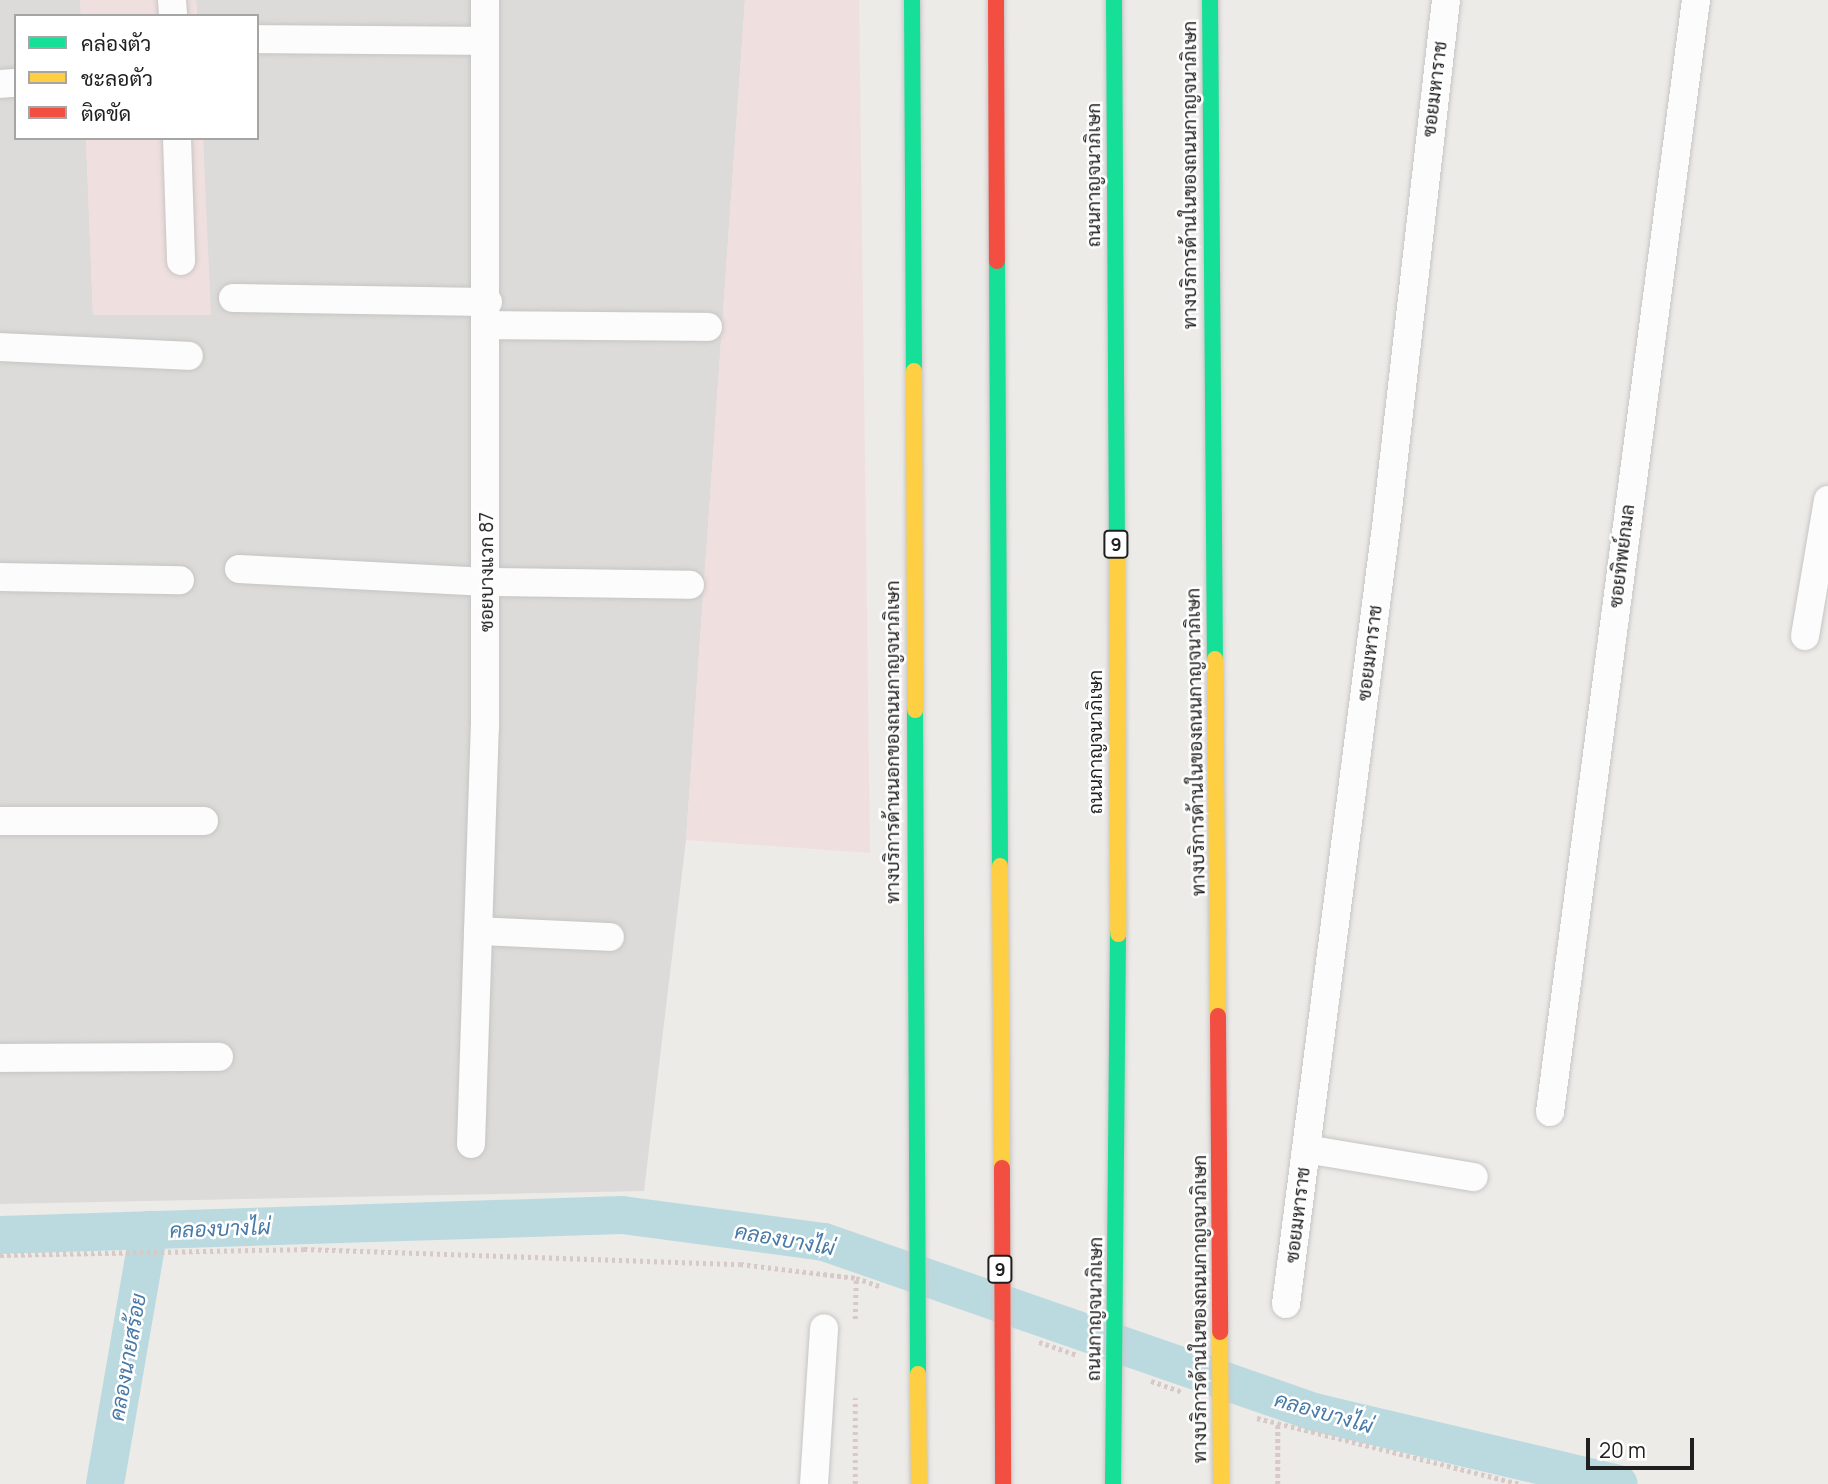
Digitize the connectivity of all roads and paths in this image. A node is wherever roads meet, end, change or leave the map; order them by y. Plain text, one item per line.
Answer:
1 (485, 0) edge
2 (912, 0) edge
3 (996, 0) edge
4 (1114, 0) edge
5 (1210, 0) edge
6 (1446, 0) edge
7 (1696, 0) edge
8 (259, 39) edge
9 (485, 40) junction
10 (177, 140) edge
11 (181, 261) dead end
12 (233, 298) dead end
13 (488, 313) junction
14 (708, 327) dead end
15 (0, 347) edge
16 (189, 356) dead end
17 (1828, 500) edge
18 (239, 569) dead end
19 (0, 577) edge
20 (180, 580) dead end
21 (486, 582) junction
22 (691, 585) dead end
23 (1805, 636) dead end
24 (0, 821) edge
25 (204, 821) dead end
26 (478, 931) junction
27 (610, 937) dead end
28 (219, 1057) dead end
29 (0, 1058) edge
30 (1550, 1112) dead end
31 (471, 1144) dead end
32 (1306, 1149) junction
33 (1474, 1177) dead end
34 (0, 1255) edge
35 (895, 1292) dead end
36 (1286, 1304) dead end
37 (824, 1328) dead end
38 (1027, 1338) dead end
39 (1080, 1356) dead end
40 (1146, 1379) dead end
41 (1185, 1393) dead end
42 (1251, 1416) dead end
43 (1278, 1425) junction
44 (814, 1484) edge
45 (919, 1484) edge
46 (1003, 1484) edge
47 (1113, 1484) edge
48 (1220, 1484) edge
49 (1278, 1484) edge
50 (1519, 1484) edge

1 - 9 street, ซอยบางแวก 87
2 - 45 main road, ทางบริการด้านนอกของถนนกาญจนาภิเษก
3 - 46 main road, 9
4 - 47 main road, ถนนกาญจนาภิเษก / 9
5 - 48 main road, ทางบริการด้านในของถนนกาญจนาภิเษก
6 - 32 street, ซอยมหาราช
7 - 30 street, ซอยทิพย์กมล
8 - 9 street
9 - 13 street, ซอยบางแวก 87
10 - 11 street
12 - 13 street
13 - 14 street
13 - 21 street, ซอยบางแวก 87
15 - 16 street
17 - 23 street
18 - 21 street
19 - 20 street
21 - 22 street
21 - 26 street, ซอยบางแวก 87
24 - 25 street
26 - 27 street
26 - 31 street, ซอยบางแวก 87
28 - 29 street
32 - 33 street
32 - 36 street, ซอยมหาราช
34 - 35 path
37 - 44 street
38 - 39 path
40 - 41 path
42 - 43 path
43 - 49 path
43 - 50 path

